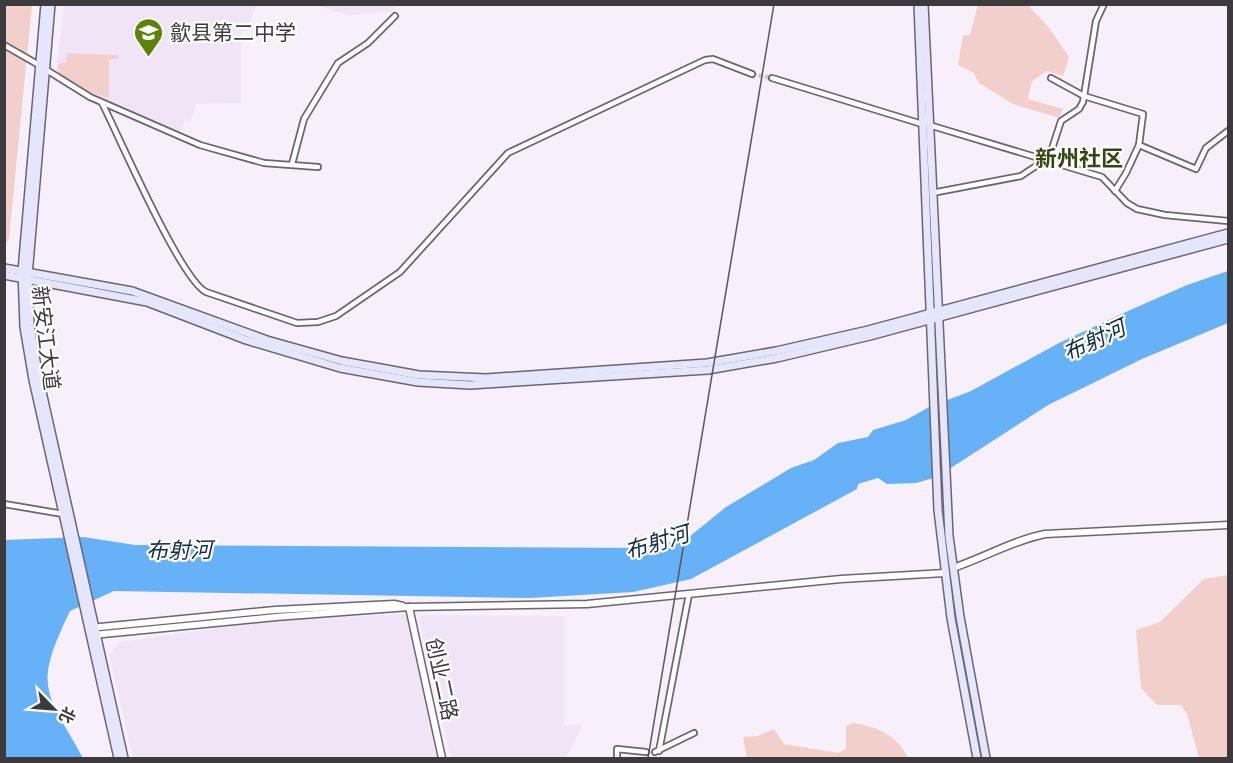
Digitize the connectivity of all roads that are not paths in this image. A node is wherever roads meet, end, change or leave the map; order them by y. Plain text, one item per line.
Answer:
1 (45, 4) edge
2 (51, 4) edge
3 (918, 4) edge
4 (924, 4) edge
5 (1104, 4) edge
6 (395, 16) dead end
7 (4, 45) edge
8 (42, 67) junction
9 (752, 74) tunnel mouth
10 (772, 78) tunnel mouth
11 (1052, 78) dead end
12 (1084, 96) junction
13 (102, 103) junction
14 (925, 125) junction
15 (1228, 131) edge
16 (1139, 145) junction
17 (1046, 161) junction
18 (292, 164) junction
19 (318, 167) dead end
20 (1115, 190) junction
21 (932, 193) junction
22 (1228, 221) edge
23 (1228, 233) edge
24 (1228, 239) edge
25 (4, 268) edge
26 (4, 275) edge
27 (25, 275) junction
28 (934, 315) junction
29 (937, 388) junction
30 (4, 504) edge
31 (63, 514) junction
32 (1228, 525) edge
33 (70, 529) junction
34 (953, 568) junction
35 (945, 573) junction
36 (689, 594) junction
37 (409, 607) junction
38 (92, 632) junction
39 (694, 733) dead end
40 (646, 752) dead end
41 (118, 759) edge
42 (124, 759) edge
43 (442, 759) edge
44 (617, 759) edge
45 (977, 759) edge
46 (986, 759) edge

1 - 8 main road, 新安江大道
2 - 8 main road, 新安江大道
3 - 14 main road
4 - 14 main road
5 - 12 street
6 - 18 street
7 - 8 street
8 - 13 street
8 - 27 main road, 新安江大道
9 - 13 street
10 - 14 street
11 - 12 street
12 - 16 street
12 - 17 street
13 - 18 street
14 - 17 street
14 - 21 main road
14 - 28 main road
15 - 16 street
16 - 20 street
17 - 20 street
17 - 21 street
18 - 19 street
20 - 22 street
21 - 28 main road
23 - 28 main road
24 - 28 main road
25 - 27 main road
26 - 27 main road
27 - 28 main road
27 - 31 main road, 新安江大道
27 - 33 main road, 新安江大道
28 - 29 main road
29 - 34 main road
29 - 35 main road
30 - 31 street
31 - 33 main road, 新安江大道
32 - 34 street
33 - 38 main road
34 - 46 main road
35 - 36 street
35 - 45 main road
36 - 37 street
36 - 39 street
37 - 38 street
37 - 43 street, 创业二路
38 - 41 main road
38 - 42 main road
40 - 44 street

